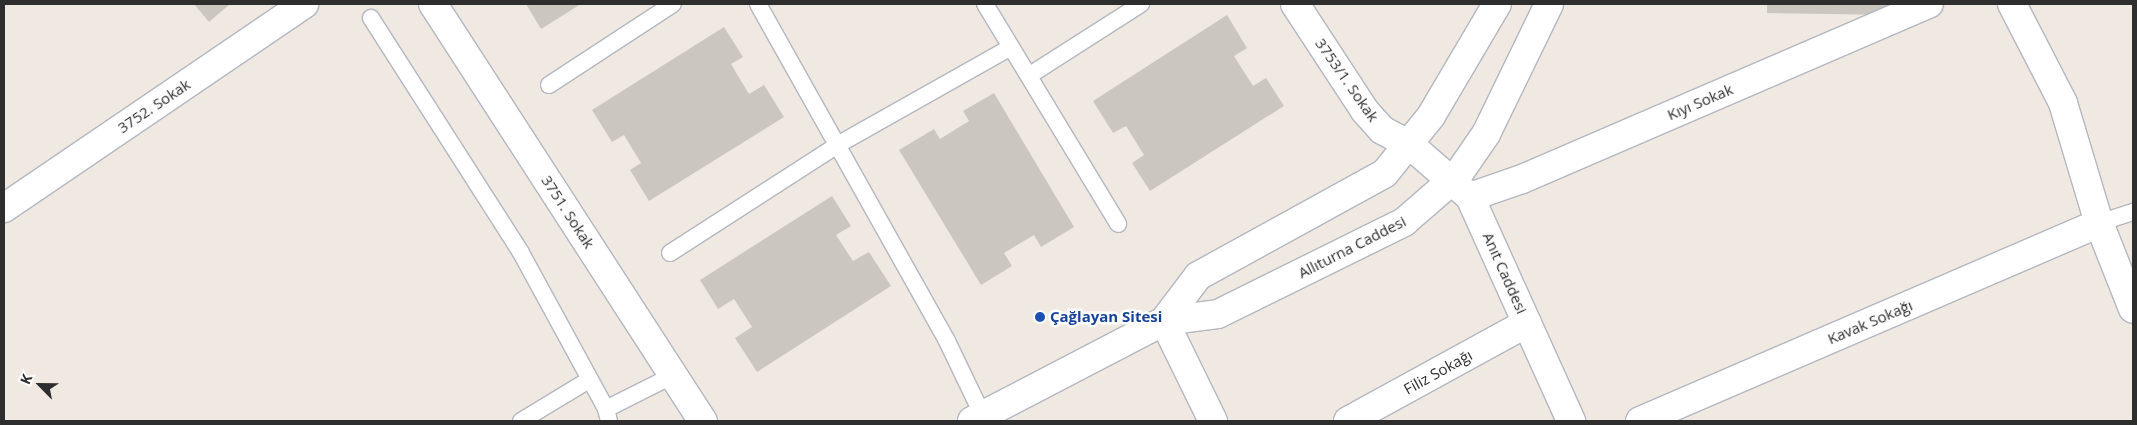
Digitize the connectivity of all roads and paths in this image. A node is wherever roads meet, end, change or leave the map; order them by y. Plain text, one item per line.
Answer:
1 (304, 4) edge
2 (433, 4) edge
3 (673, 4) edge
4 (758, 4) edge
5 (986, 4) edge
6 (1141, 4) edge
7 (1295, 4) edge
8 (1497, 4) edge
9 (1549, 4) edge
10 (1929, 4) edge
11 (2012, 4) edge
12 (371, 18) dead end
13 (1010, 47) junction
14 (1030, 76) junction
15 (549, 85) dead end
16 (839, 144) junction
17 (1410, 145) junction
18 (1461, 189) junction
19 (4, 208) edge
20 (2133, 212) edge
21 (2100, 223) junction
22 (1118, 224) dead end
23 (670, 253) dead end
24 (2133, 309) edge
25 (1164, 321) junction
26 (1527, 323) junction
27 (674, 375) junction
28 (589, 380) junction
29 (608, 415) edge
30 (978, 418) edge
31 (521, 421) edge
32 (703, 421) edge
33 (1214, 421) edge
34 (1348, 421) edge
35 (1572, 421) edge
36 (1640, 421) edge

1 - 19 street, 3752. Sokak
2 - 27 street, 3751. Sokak
3 - 15 lane
4 - 16 lane
5 - 13 lane
6 - 14 lane
7 - 17 street, 3753/1. Sokak
8 - 17 street, Allıturna Caddesi
9 - 18 street, Allıturna Caddesi
10 - 18 street, Kıyı Sokak
11 - 21 street
12 - 28 lane
13 - 14 lane
13 - 16 lane
14 - 22 lane
16 - 23 lane
16 - 30 lane
17 - 18 street, Anıt Caddesi
17 - 25 street, Allıturna Caddesi
18 - 25 street, Allıturna Caddesi
18 - 26 street, Anıt Caddesi
20 - 21 lane
21 - 24 street
21 - 36 street, Kavak Sokağı
25 - 30 street, Allıturna Caddesi
25 - 33 street
26 - 34 street, Filiz Sokağı
26 - 35 street, Anıt Caddesi
27 - 29 lane
27 - 32 street, 3751. Sokak
28 - 29 lane
28 - 31 lane

